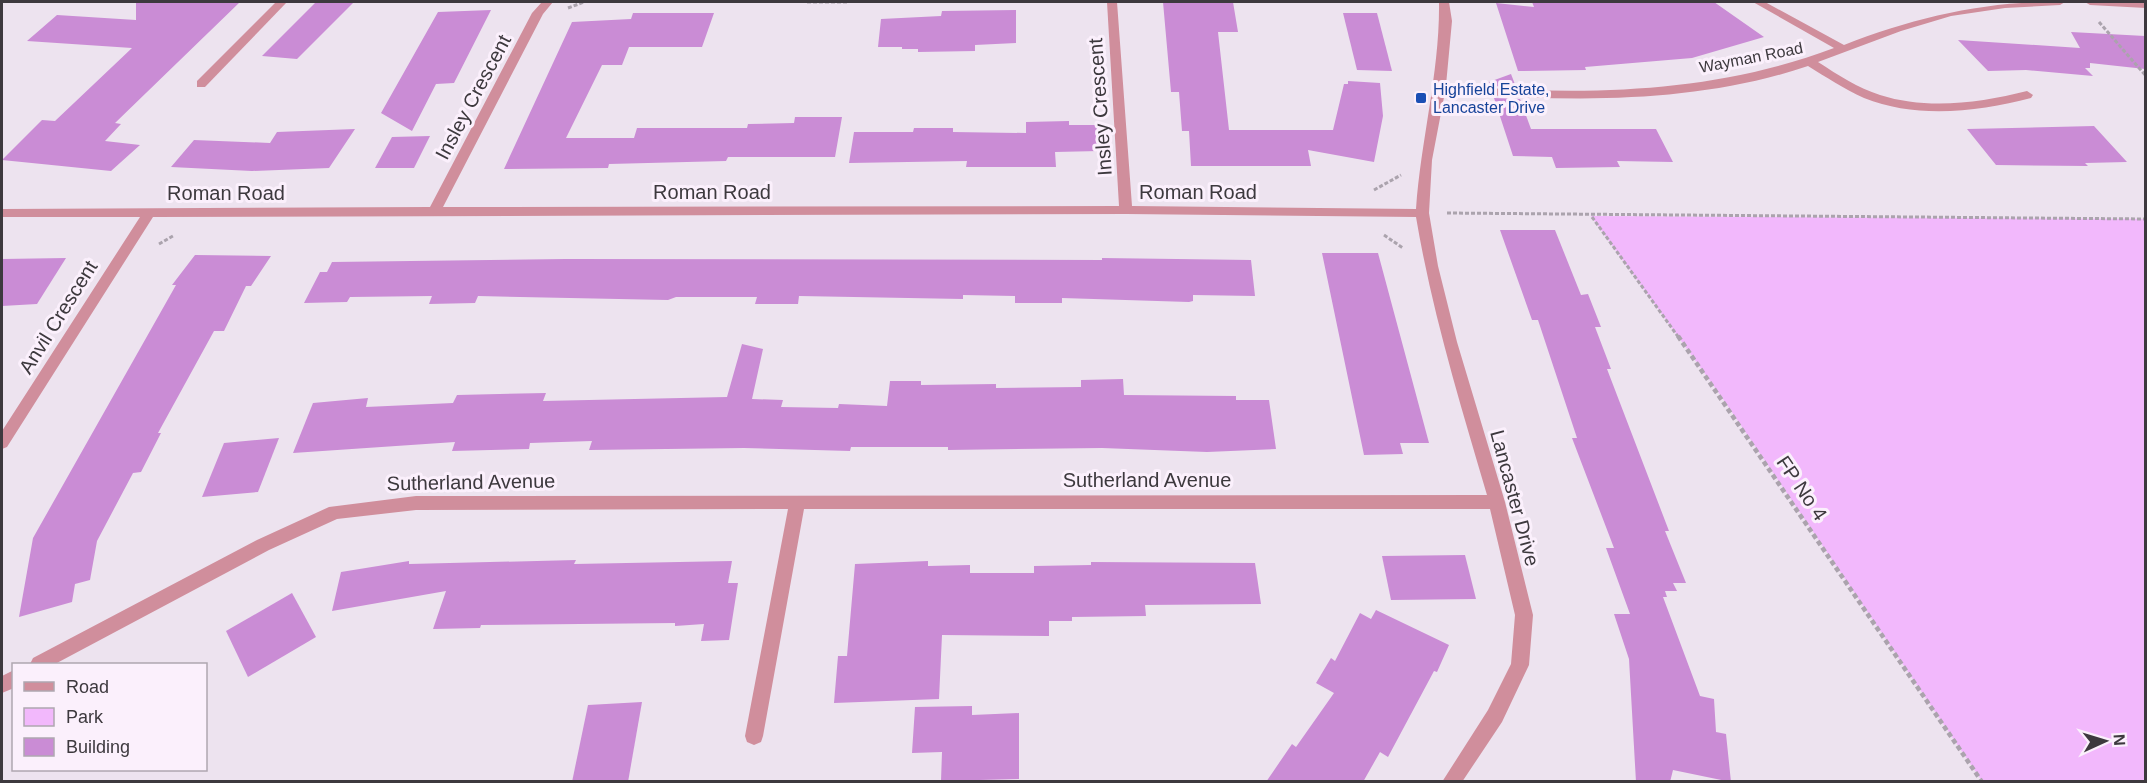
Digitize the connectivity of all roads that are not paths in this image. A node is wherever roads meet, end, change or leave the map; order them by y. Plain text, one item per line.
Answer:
1 (282, 2) edge
2 (548, 2) edge
3 (1112, 2) edge
4 (1444, 2) edge
5 (1758, 2) edge
6 (2060, 2) edge
7 (2090, 2) edge
8 (2145, 5) edge
9 (1844, 49) junction
10 (1812, 63) junction
11 (201, 84) dead end
12 (1440, 88) junction
13 (2027, 95) dead end
14 (1126, 210) junction
15 (434, 212) junction
16 (2, 213) edge
17 (149, 213) junction
18 (1422, 213) junction
19 (2, 443) edge
20 (1497, 502) junction
21 (797, 503) junction
22 (41, 663) edge
23 (754, 736) dead end
24 (1451, 782) edge

1 - 11 street
2 - 15 street, Insley Crescent
3 - 14 street, Insley Crescent
4 - 12 street, Lancaster Drive
5 - 9 street
6 - 9 street, Wayman Road
7 - 8 street
9 - 10 street, Wayman Road
10 - 12 street, Wayman Road
10 - 13 street
12 - 18 street, Lancaster Drive
14 - 15 street, Roman Road
14 - 18 street, Roman Road
15 - 17 street, Roman Road
16 - 17 street, Roman Road
17 - 19 street, Anvil Crescent
18 - 20 street, Lancaster Drive
20 - 21 street, Sutherland Avenue
20 - 24 street, Lancaster Drive
21 - 22 street, Sutherland Avenue
21 - 23 street

